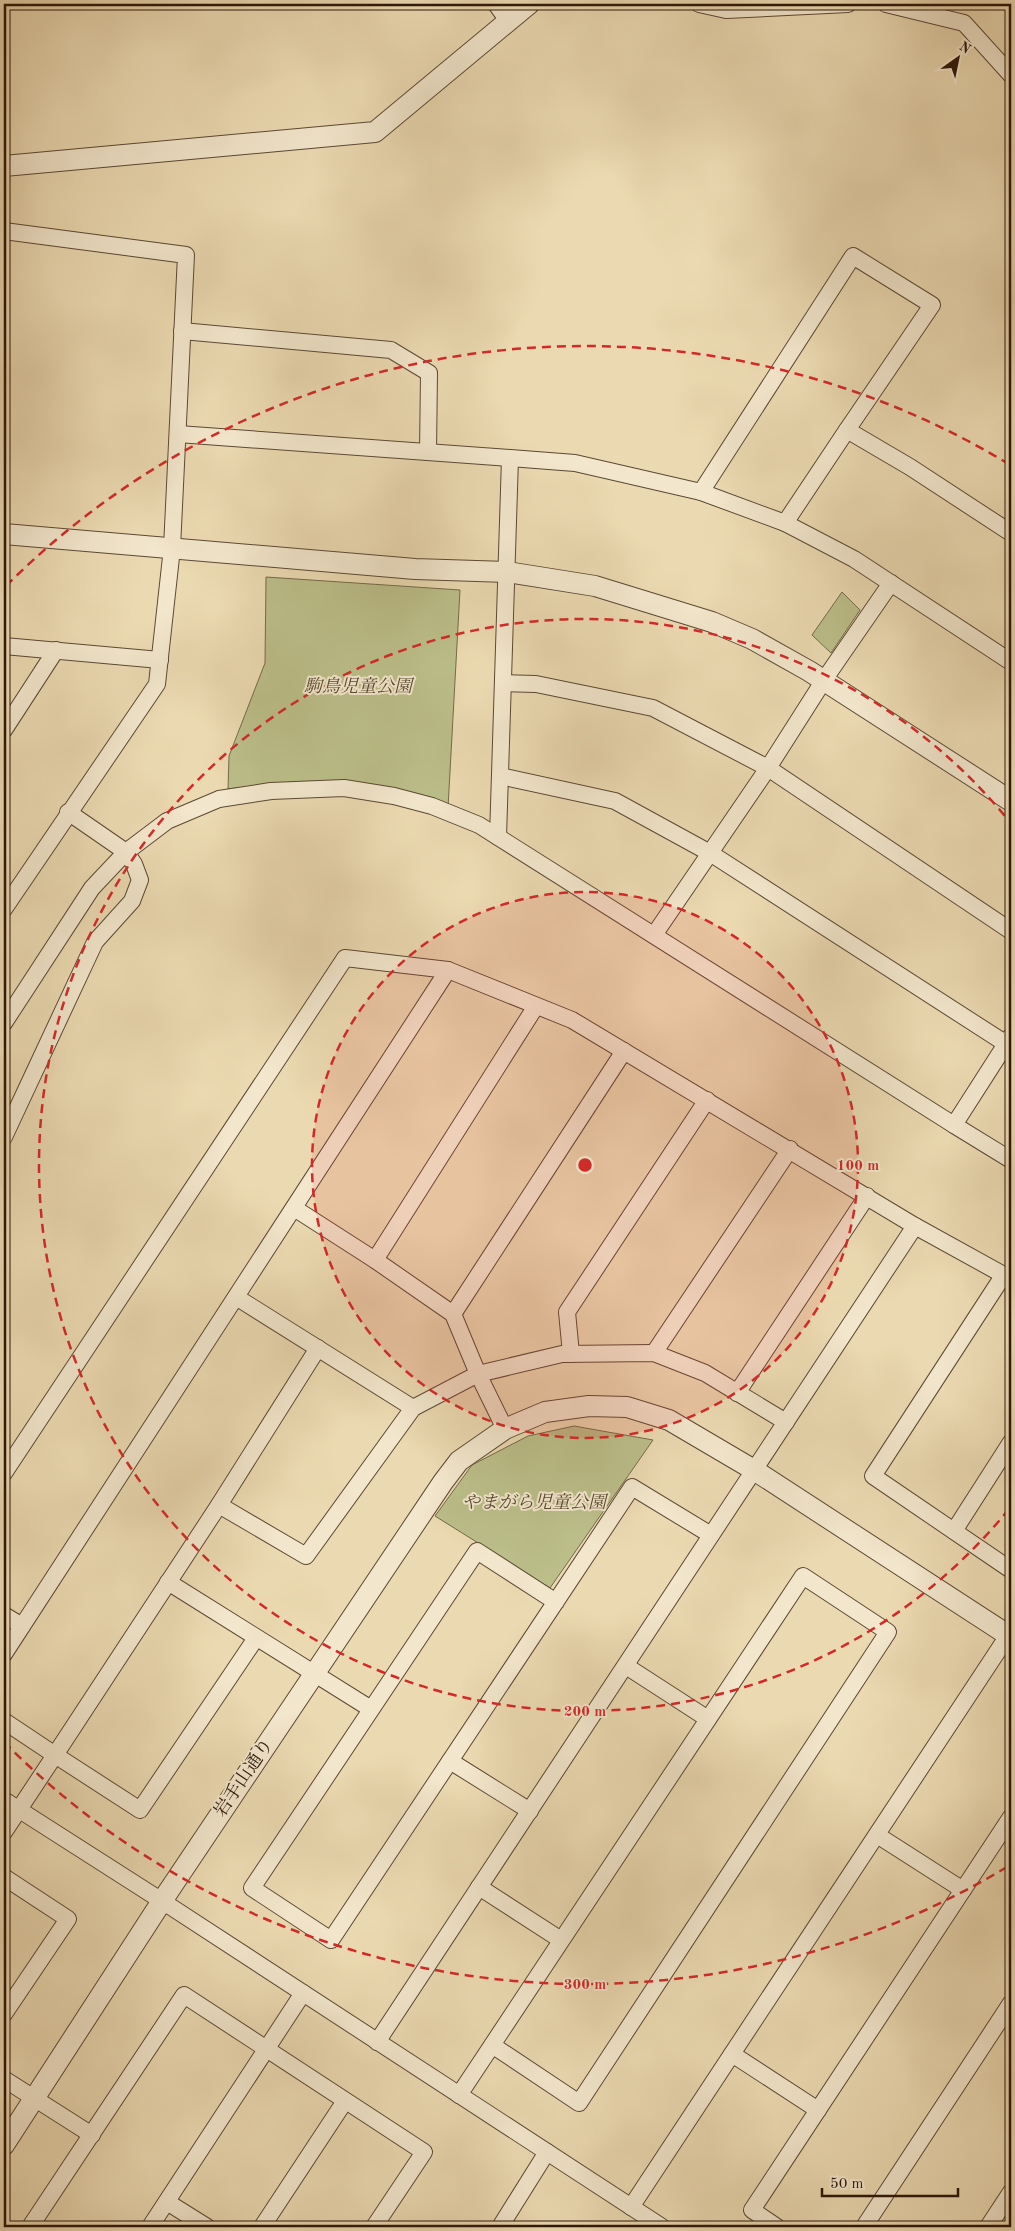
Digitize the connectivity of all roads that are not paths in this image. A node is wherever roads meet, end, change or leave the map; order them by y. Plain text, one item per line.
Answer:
1 (496, 4) edge
2 (529, 4) edge
3 (699, 4) edge
4 (848, 4) edge
5 (886, 4) edge
6 (508, 21) junction
7 (1011, 75) edge
8 (4, 166) edge
9 (4, 231) edge
10 (182, 331) junction
11 (847, 430) junction
12 (178, 434) junction
13 (428, 452) junction
14 (510, 458) junction
15 (701, 492) junction
16 (785, 523) junction
17 (1011, 533) edge
18 (4, 534) edge
19 (172, 548) junction
20 (507, 572) junction
21 (891, 583) junction
22 (4, 646) edge
23 (56, 650) junction
24 (160, 660) junction
25 (1011, 662) edge
26 (824, 680) junction
27 (503, 683) junction
28 (4, 730) edge
29 (768, 768) junction
30 (500, 776) junction
31 (1011, 801) edge
32 (68, 812) junction
33 (498, 837) junction
34 (126, 852) junction
35 (710, 853) junction
36 (4, 909) edge
37 (1011, 931) edge
38 (654, 935) junction
39 (448, 970) junction
40 (536, 1006) junction
41 (4, 1022) edge
42 (1010, 1043) edge
43 (624, 1051) junction
44 (707, 1100) junction
45 (954, 1125) junction
46 (4, 1138) edge
47 (790, 1149) junction
48 (1011, 1160) edge
49 (867, 1196) junction
50 (294, 1208) junction
51 (915, 1226) junction
52 (375, 1260) junction
53 (1007, 1278) edge
54 (236, 1297) junction
55 (453, 1314) junction
56 (318, 1348) junction
57 (654, 1353) junction
58 (572, 1354) junction
59 (478, 1374) junction
60 (737, 1393) junction
61 (413, 1408) junction
62 (786, 1422) junction
63 (505, 1429) junction
64 (1011, 1442) edge
65 (754, 1470) junction
66 (4, 1473) edge
67 (219, 1505) junction
68 (954, 1531) junction
69 (711, 1536) junction
70 (1011, 1570) edge
71 (168, 1582) junction
72 (556, 1602) junction
73 (4, 1615) edge
74 (22, 1626) junction
75 (1010, 1635) edge
76 (256, 1638) junction
77 (4, 1654) edge
78 (626, 1666) junction
79 (314, 1674) junction
80 (371, 1709) junction
81 (708, 1719) junction
82 (4, 1722) edge
83 (55, 1755) junction
84 (450, 1761) junction
85 (4, 1800) edge
86 (18, 1810) junction
87 (530, 1811) junction
88 (1011, 1816) edge
89 (4, 1832) edge
90 (877, 1835) junction
91 (4, 1877) edge
92 (480, 1887) junction
93 (963, 1890) junction
94 (162, 1901) junction
95 (562, 1940) junction
96 (303, 1993) junction
97 (1011, 2003) edge
98 (4, 2014) edge
99 (377, 2042) junction
100 (492, 2045) junction
101 (267, 2049) junction
102 (732, 2054) junction
103 (4, 2079) edge
104 (459, 2095) junction
105 (34, 2099) junction
106 (345, 2100) junction
107 (818, 2110) junction
108 (92, 2135) junction
109 (4, 2145) edge
110 (547, 2152) junction
111 (1011, 2192) edge
112 (167, 2202) junction
113 (631, 2207) junction
114 (992, 2226) edge
115 (30, 2227) edge
116 (150, 2227) edge
117 (207, 2227) edge
118 (262, 2227) edge
119 (374, 2227) edge
120 (500, 2227) edge
121 (662, 2227) edge
122 (777, 2227) edge
123 (864, 2227) edge

1 - 6 street
2 - 6 street
3 - 4 street
5 - 7 street
6 - 8 street
9 - 10 street
10 - 12 street
10 - 13 street
11 - 15 street
11 - 16 street
11 - 17 street
12 - 13 street
12 - 19 street
13 - 14 street
14 - 15 street
14 - 20 street
15 - 16 street
16 - 21 street
18 - 19 street
19 - 20 street
19 - 24 street
20 - 26 street
20 - 27 street
21 - 25 street
21 - 26 street
22 - 23 street
23 - 24 street
23 - 28 street
24 - 32 street
26 - 29 street
26 - 31 street
27 - 29 street
27 - 30 street
29 - 35 street
29 - 37 street
30 - 33 street
30 - 35 street
32 - 34 street
32 - 36 street
33 - 34 street
33 - 38 street
34 - 41 street
34 - 46 street
35 - 38 street
35 - 42 street
38 - 45 street
39 - 40 street
39 - 50 street
39 - 66 street
40 - 43 street
40 - 52 street
42 - 45 street
43 - 44 street
43 - 55 street
44 - 47 street
44 - 58 street
45 - 48 street
47 - 49 street
47 - 57 street
49 - 51 street
49 - 60 street
50 - 52 street
50 - 54 street
51 - 53 street
51 - 62 street
52 - 55 street
53 - 68 street
54 - 56 street
54 - 74 street
55 - 59 street
56 - 61 street
56 - 67 street
57 - 58 street
57 - 60 street
58 - 59 street
59 - 61 street
59 - 63 street
60 - 62 street
61 - 67 street
62 - 65 street
63 - 65 street, 岩手山通り
63 - 79 street, 岩手山通り
64 - 68 street
65 - 69 street
65 - 75 street, 岩手山通り
67 - 71 street
68 - 70 street
69 - 72 street
69 - 78 street
71 - 76 street
71 - 83 street
72 - 80 street
72 - 84 street
73 - 74 street
74 - 77 street
75 - 90 street
76 - 79 street
76 - 83 street
78 - 81 street
78 - 87 street
79 - 80 street
79 - 94 street, 岩手山通り
80 - 84 street
81 - 95 street
81 - 100 street
82 - 83 street
83 - 86 street
84 - 87 street
85 - 86 street
86 - 89 street
86 - 94 street
87 - 92 street
88 - 93 street
90 - 93 street
90 - 102 street
91 - 98 street
92 - 95 street
92 - 99 street
93 - 107 street
94 - 96 street
94 - 105 street, 岩手山通り
95 - 100 street
96 - 99 street
96 - 101 street
97 - 123 street
99 - 104 street
100 - 104 street
101 - 106 street
101 - 108 street
101 - 112 street
102 - 107 street
102 - 113 street
103 - 105 street
104 - 110 street
105 - 108 street
105 - 109 street, 岩手山通り
106 - 118 street
106 - 119 street
107 - 122 street
108 - 115 street
110 - 113 street
110 - 120 street
111 - 114 street
112 - 116 street
112 - 117 street
113 - 121 street

